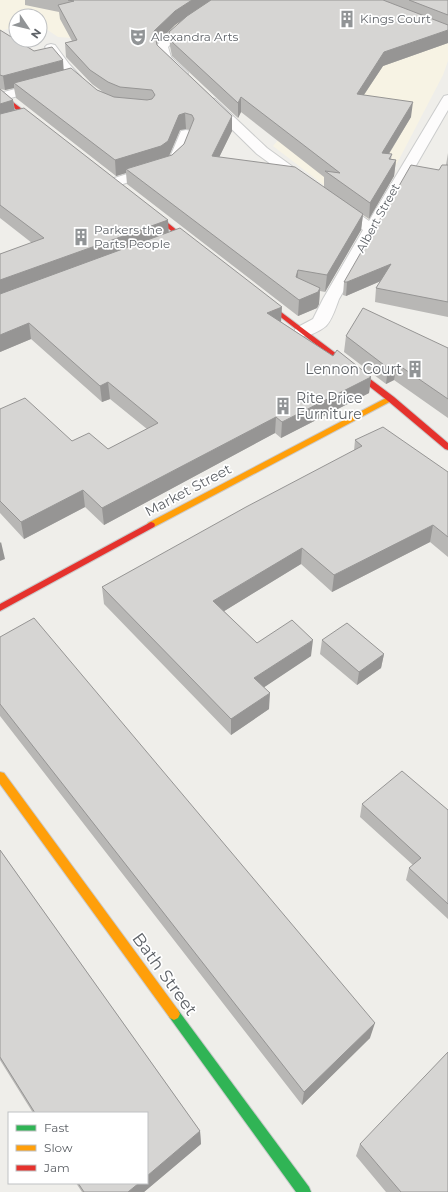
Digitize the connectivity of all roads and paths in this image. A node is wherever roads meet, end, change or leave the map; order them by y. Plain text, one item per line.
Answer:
1 (223, 0) edge
2 (51, 47) edge
3 (75, 77) junction
4 (191, 82) edge
5 (86, 87) edge
6 (202, 93) edge
7 (1, 95) edge
8 (448, 99) edge
9 (28, 116) junction
10 (14, 120) edge
11 (186, 134) edge
12 (52, 135) edge
13 (110, 180) joint
14 (125, 192) edge
15 (136, 201) edge
16 (372, 230) junction
17 (206, 256) edge
18 (248, 289) edge
19 (302, 332) junction
20 (391, 399) junction
21 (448, 447) edge
22 (0, 608) edge
23 (0, 776) edge
24 (304, 1192) edge

1 - 4 street
2 - 3 street
3 - 5 street
3 - 7 street
6 - 16 street
7 - 9 street
8 - 16 street, Albert Street
9 - 10 street
9 - 12 street
11 - 13 street
13 - 14 street
15 - 17 street
16 - 19 street, Albert Street
18 - 19 street
19 - 20 street
20 - 21 street
20 - 22 street, Market Street
23 - 24 street, Bath Street

